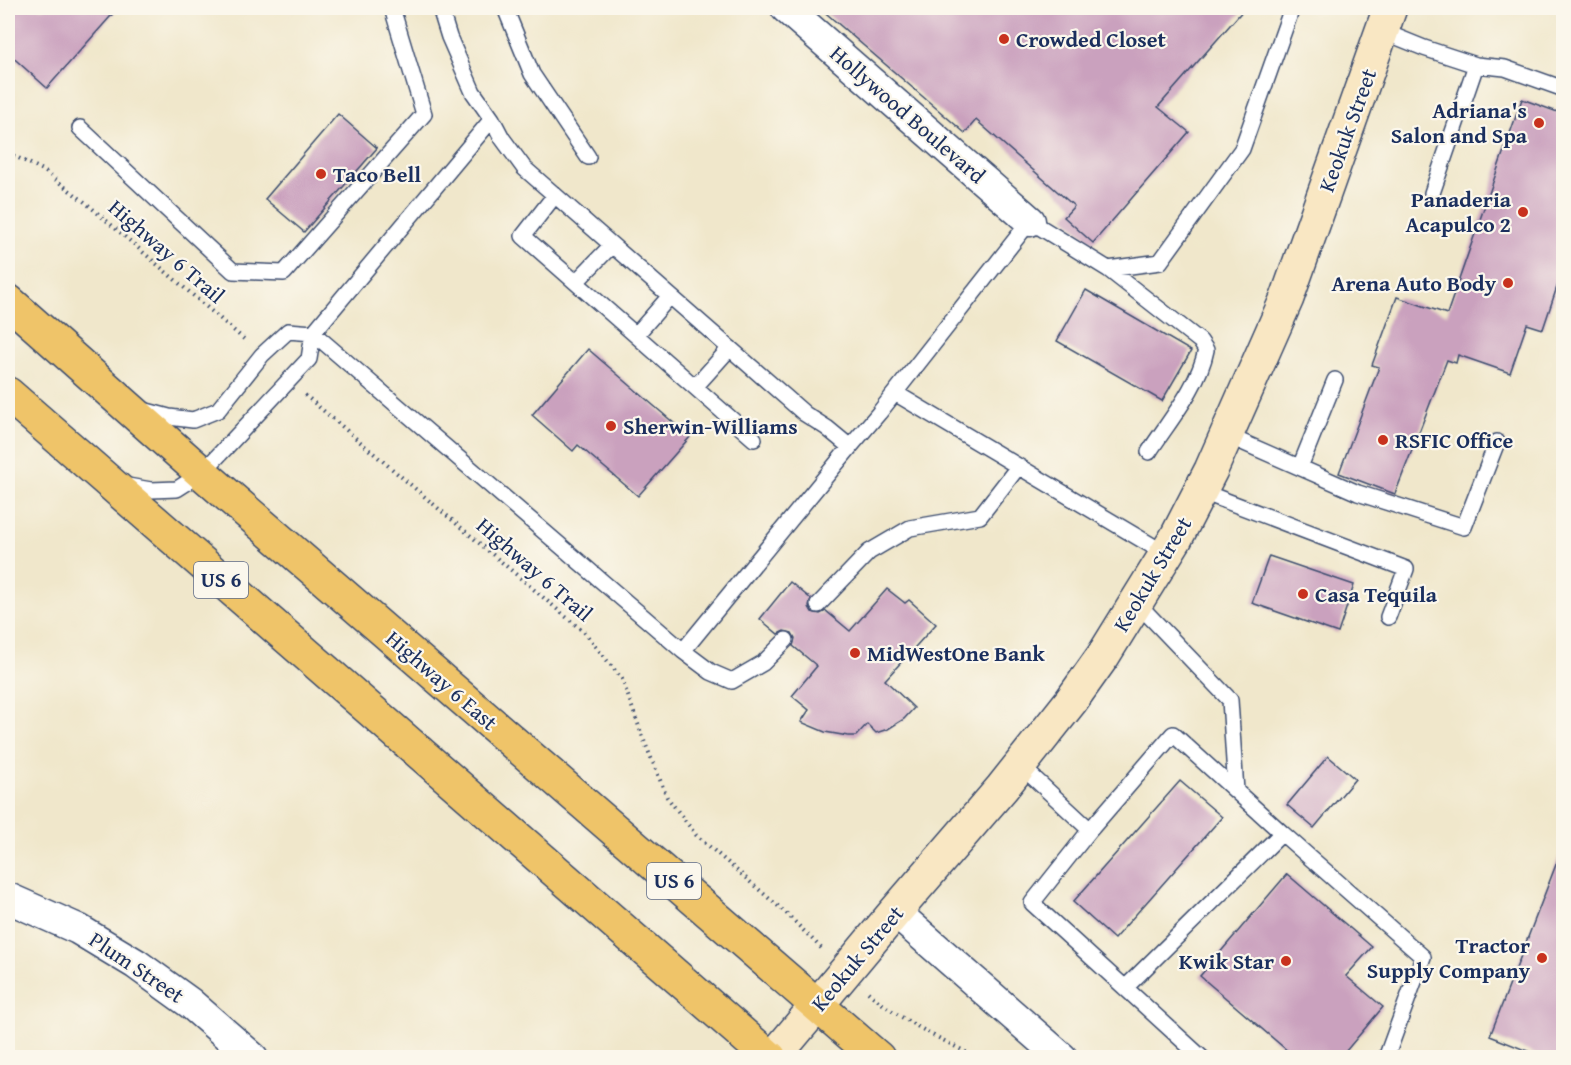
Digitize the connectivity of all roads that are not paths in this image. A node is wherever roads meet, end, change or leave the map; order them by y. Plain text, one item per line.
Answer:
1 (392, 8) edge
2 (440, 8) edge
3 (505, 8) edge
4 (786, 8) edge
5 (1292, 8) edge
6 (1386, 19) edge
7 (1476, 65) junction
8 (1563, 89) edge
9 (492, 119) junction
10 (80, 128) dead end
11 (588, 157) dead end
12 (1431, 193) dead end
13 (555, 195) junction
14 (1030, 221) junction
15 (612, 245) junction
16 (1108, 269) junction
17 (576, 282) junction
18 (670, 296) junction
19 (8, 301) edge
20 (314, 333) junction
21 (636, 335) junction
22 (730, 348) junction
23 (1335, 380) dead end
24 (695, 387) junction
25 (895, 393) junction
26 (8, 394) edge
27 (125, 405) junction
28 (1226, 435) junction
29 (754, 439) dead end
30 (1497, 442) dead end
31 (850, 447) junction
32 (1149, 452) dead end
33 (1018, 466) junction
34 (1300, 467) junction
35 (202, 473) junction
36 (111, 484) junction
37 (1200, 491) junction
38 (1166, 554) junction
39 (1136, 602) junction
40 (818, 605) dead end
41 (1388, 617) dead end
42 (786, 640) dead end
43 (683, 651) junction
44 (1020, 765) junction
45 (1236, 791) junction
46 (1090, 830) junction
47 (1282, 833) junction
48 (8, 898) edge
49 (896, 912) junction
50 (1125, 988) junction
51 (818, 1005) junction
52 (253, 1058) edge
53 (772, 1058) edge
54 (878, 1058) edge
55 (1062, 1058) edge
56 (1202, 1058) edge
57 (1386, 1058) edge

1 - 10 lane
2 - 9 lane
3 - 11 lane
4 - 14 street, Hollywood Boulevard
5 - 16 lane
6 - 7 lane
6 - 28 street, Keokuk Street
7 - 8 lane
7 - 12 lane
9 - 13 lane
9 - 20 lane
13 - 15 lane
13 - 17 lane
14 - 16 lane
14 - 25 lane
15 - 17 lane
15 - 18 lane
16 - 32 lane
17 - 21 lane
18 - 21 lane
18 - 22 lane
19 - 27 main road, Highway 6 East / US 6
20 - 27 lane
20 - 35 lane
20 - 43 lane
21 - 24 lane
22 - 24 lane
22 - 31 lane
23 - 34 lane
24 - 29 lane
25 - 31 lane
25 - 33 lane
26 - 36 main road, US 6
27 - 35 main road, Highway 6 East / US 6
28 - 34 lane
28 - 37 street, Keokuk Street
30 - 34 lane
31 - 43 lane
33 - 38 lane
33 - 40 lane
35 - 36 lane
35 - 51 main road, Highway 6 East / US 6
36 - 53 main road, US 6
37 - 38 street, Keokuk Street
37 - 41 lane
38 - 39 street, Keokuk Street
39 - 44 street, Keokuk Street
39 - 45 lane
42 - 43 lane
44 - 46 lane
44 - 49 street, Keokuk Street
45 - 46 lane
45 - 47 lane
46 - 50 lane
47 - 50 lane
47 - 57 lane
48 - 52 street, Plum Street
49 - 51 street, Keokuk Street
49 - 55 street
50 - 56 lane
51 - 53 street, Keokuk Street
51 - 54 main road, Highway 6 East / US 6

